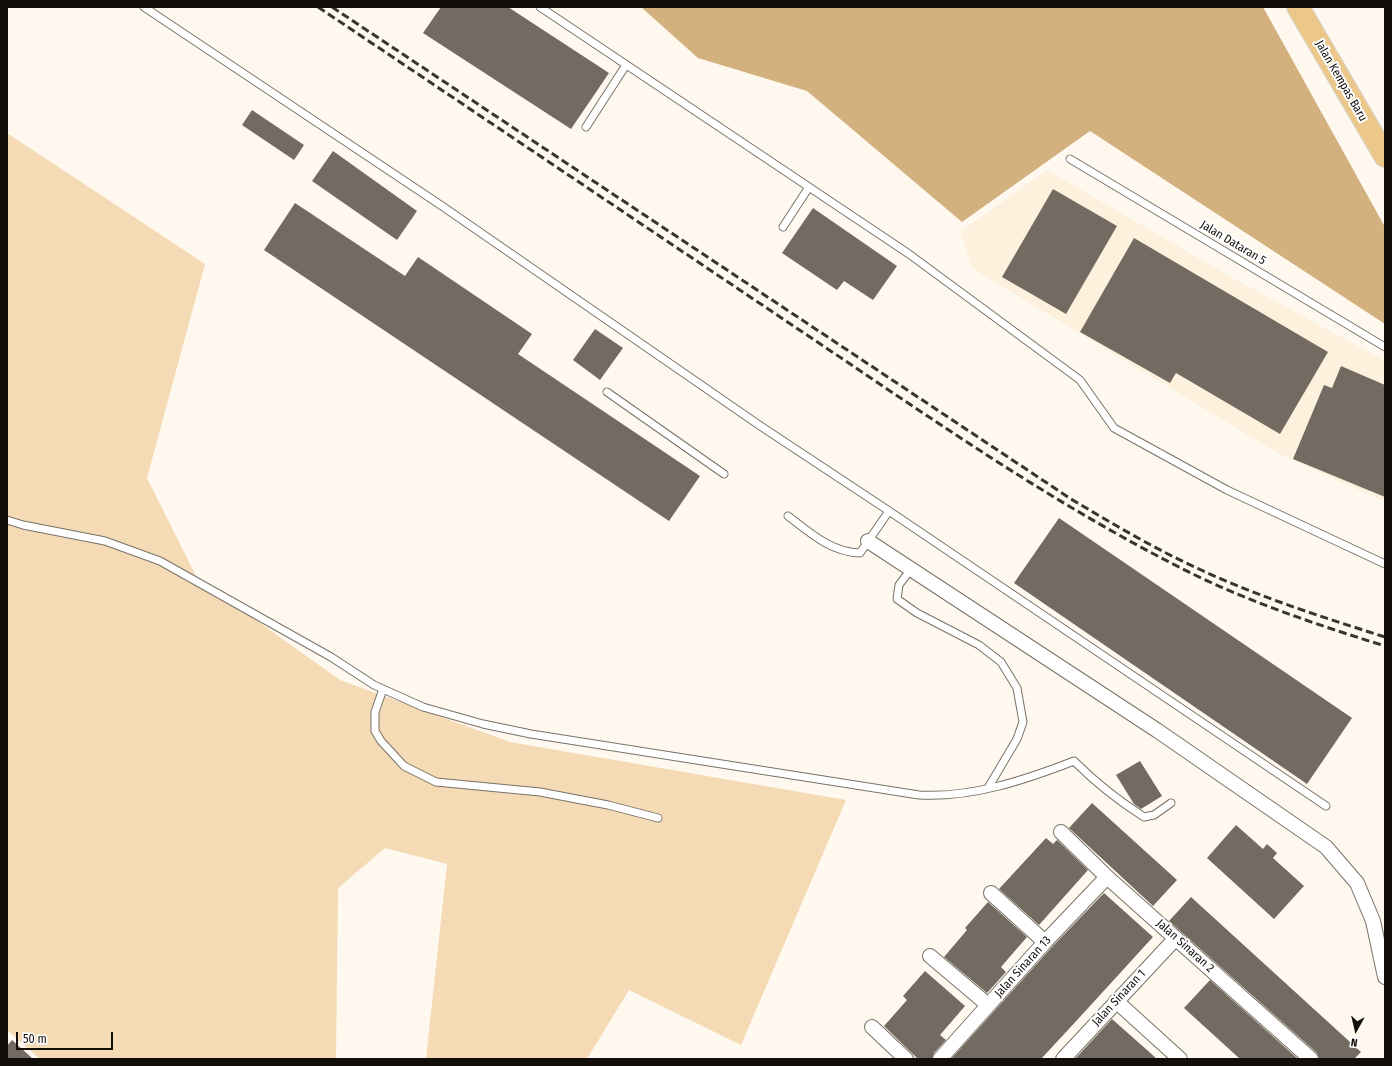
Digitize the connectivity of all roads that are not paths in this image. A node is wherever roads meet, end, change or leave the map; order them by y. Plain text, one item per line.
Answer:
1 (144, 7) edge
2 (540, 7) edge
3 (1298, 7) edge
4 (626, 65) junction
5 (586, 127) dead end
6 (1385, 156) edge
7 (1070, 159) dead end
8 (809, 187) junction
9 (783, 227) dead end
10 (1385, 347) edge
11 (607, 392) dead end
12 (724, 474) dead end
13 (889, 511) junction
14 (788, 516) dead end
15 (7, 520) edge
16 (868, 541) junction
17 (1385, 564) edge
18 (911, 569) junction
19 (383, 689) junction
20 (988, 788) junction
21 (1171, 804) dead end
22 (1326, 806) dead end
23 (658, 818) dead end
24 (1061, 832) dead end
25 (1107, 877) junction
26 (991, 893) dead end
27 (1176, 938) junction
28 (1045, 942) junction
29 (930, 956) dead end
30 (1385, 977) edge
31 (1116, 1001) junction
32 (988, 1005) junction
33 (872, 1027) dead end
34 (906, 1059) edge
35 (940, 1059) edge
36 (1063, 1059) edge
37 (1180, 1059) edge
38 (1312, 1059) edge

1 - 13 lane
2 - 4 lane
3 - 6 main road, Jalan Kempas Baru
4 - 5 lane
4 - 8 lane
7 - 10 lane, Jalan Dataran 5
8 - 9 lane
8 - 17 lane
11 - 12 lane
13 - 16 lane
13 - 22 lane
14 - 16 lane
15 - 19 lane
16 - 18 street
18 - 20 lane
18 - 30 street
19 - 20 lane
19 - 23 lane
20 - 21 lane
24 - 25 street, Jalan Sinaran 2
25 - 27 street, Jalan Sinaran 2
25 - 28 street, Jalan Sinaran 13
26 - 28 street
27 - 31 street, Jalan Sinaran 1
27 - 38 street, Jalan Sinaran 2
28 - 32 street, Jalan Sinaran 13
29 - 32 street
31 - 36 street, Jalan Sinaran 1
31 - 37 street
32 - 35 street, Jalan Sinaran 13
33 - 34 street

